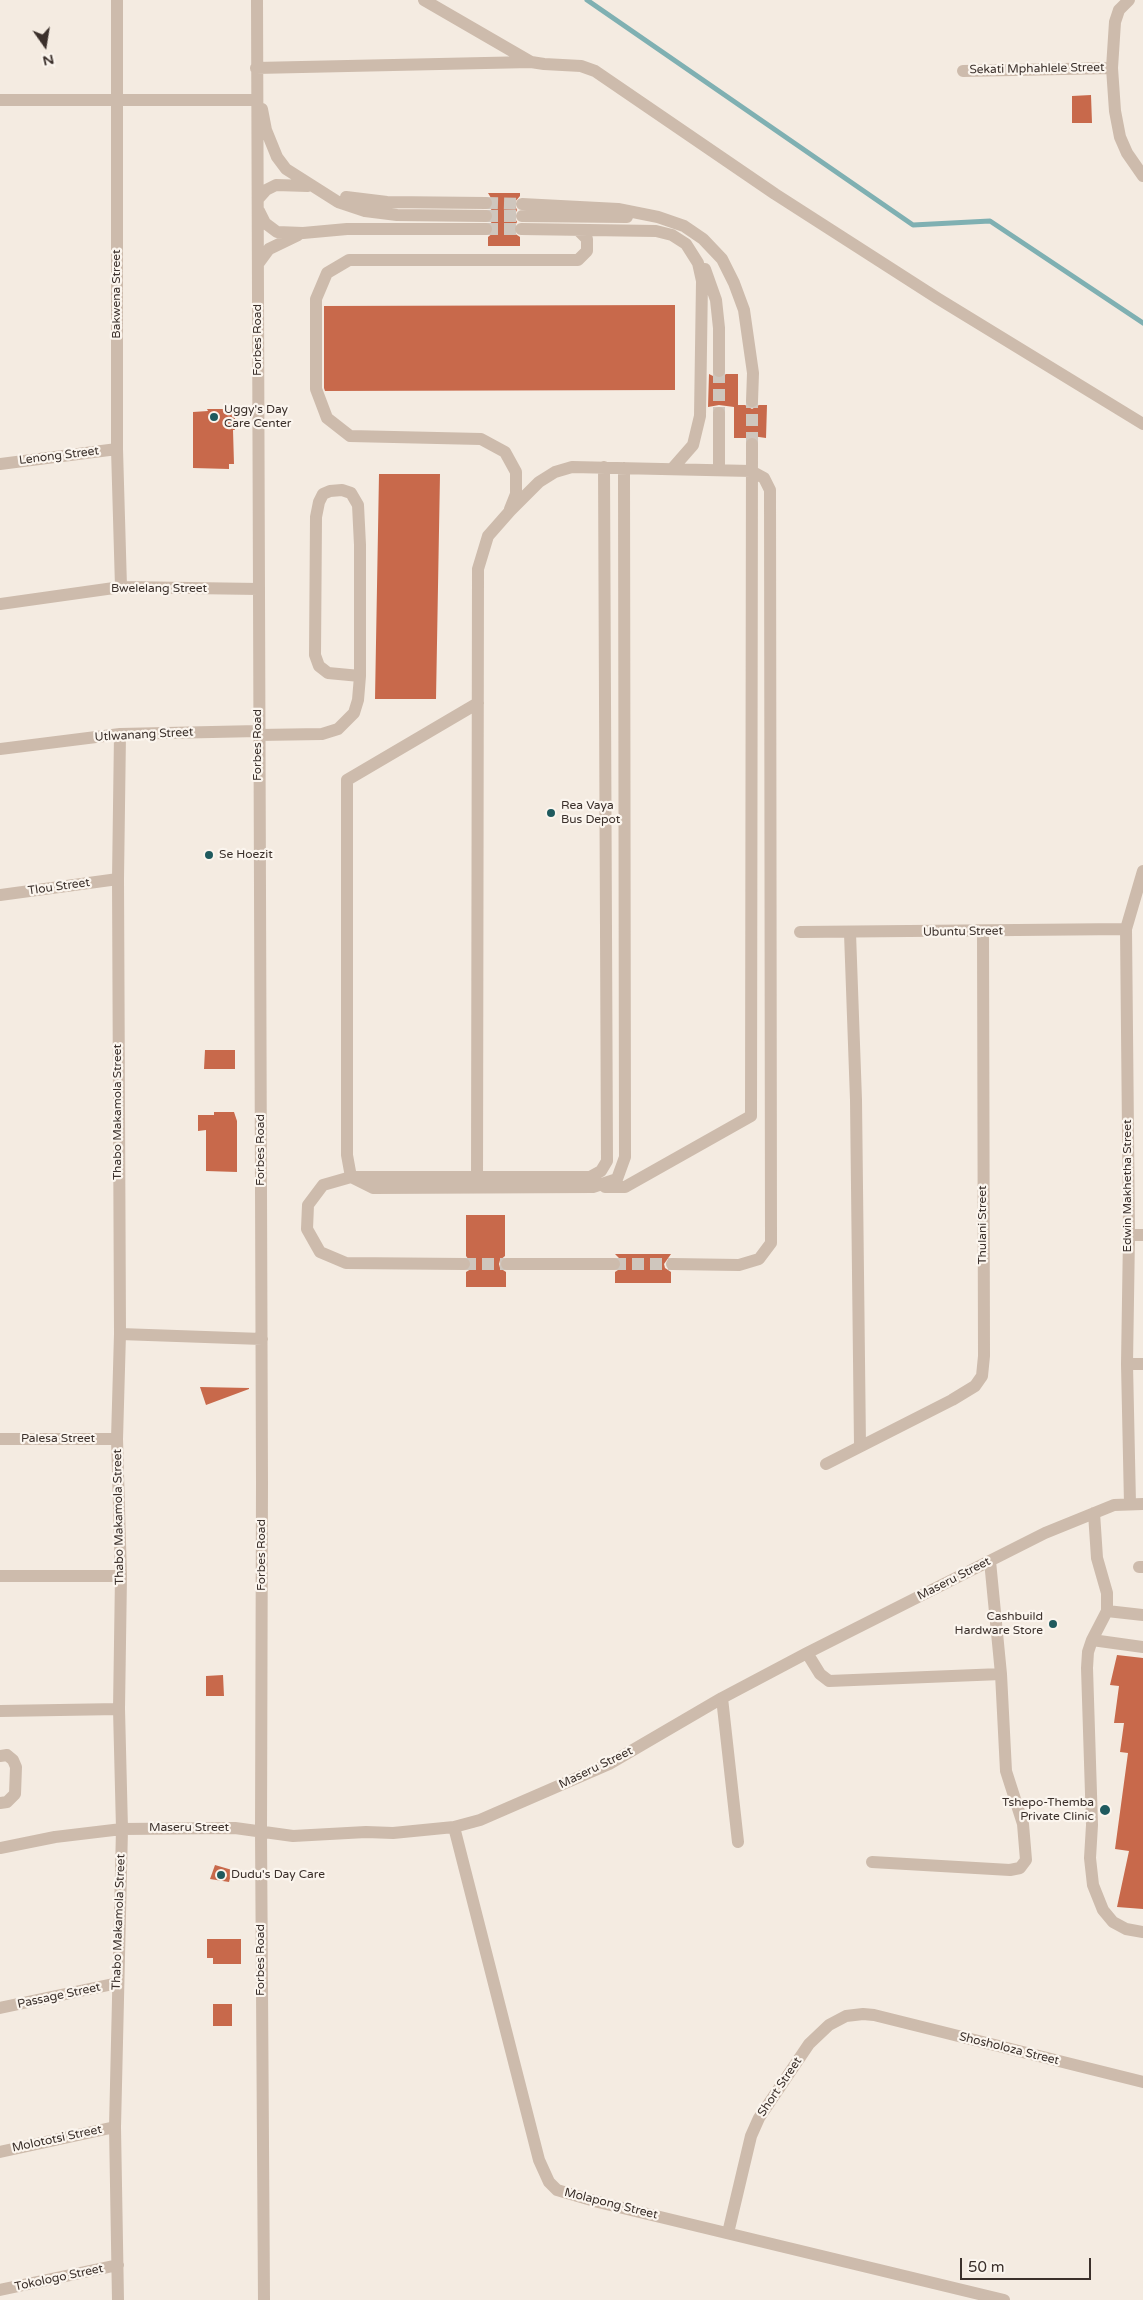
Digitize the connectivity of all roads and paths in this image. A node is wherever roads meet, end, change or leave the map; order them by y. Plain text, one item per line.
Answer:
1 (117, 0) edge
2 (257, 0) edge
3 (424, 0) edge
4 (1129, 0) edge
5 (531, 62) junction
6 (256, 68) junction
7 (1112, 68) junction
8 (963, 71) dead end
9 (256, 82) junction
10 (117, 99) junction
11 (0, 100) edge
12 (256, 100) junction
13 (1143, 176) edge
14 (312, 187) junction
15 (258, 205) junction
16 (578, 230) junction
17 (303, 234) junction
18 (686, 244) junction
19 (258, 264) junction
20 (719, 371) tunnel mouth
21 (752, 402) tunnel mouth
22 (719, 413) tunnel mouth
23 (1143, 424) edge
24 (752, 444) tunnel mouth
25 (117, 449) junction
26 (0, 464) edge
27 (604, 467) junction
28 (624, 468) junction
29 (672, 469) junction
30 (719, 470) junction
31 (751, 471) junction
32 (510, 511) junction
33 (121, 587) junction
34 (259, 589) junction
35 (0, 604) edge
36 (360, 676) junction
37 (478, 703) junction
38 (258, 733) junction
39 (120, 734) junction
40 (0, 749) edge
41 (1143, 870) edge
42 (118, 879) junction
43 (0, 894) edge
44 (1126, 929) junction
45 (800, 932) dead end
46 (982, 932) junction
47 (850, 933) junction
48 (351, 1177) junction
49 (476, 1182) junction
50 (593, 1187) junction
51 (1129, 1235) junction
52 (1143, 1235) edge
53 (464, 1264) tunnel mouth
54 (507, 1264) tunnel mouth
55 (614, 1264) tunnel mouth
56 (672, 1264) tunnel mouth
57 (120, 1334) junction
58 (262, 1339) junction
59 (1127, 1364) junction
60 (1143, 1364) edge
61 (0, 1439) edge
62 (117, 1439) junction
63 (860, 1446) junction
64 (826, 1464) dead end
65 (1130, 1504) junction
66 (1143, 1504) edge
67 (1094, 1513) junction
68 (990, 1561) junction
69 (0, 1576) edge
70 (120, 1576) junction
71 (1106, 1611) junction
72 (1143, 1615) edge
73 (1092, 1640) junction
74 (1143, 1647) edge
75 (807, 1653) junction
76 (1001, 1674) junction
77 (722, 1698) junction
78 (119, 1709) junction
79 (0, 1711) edge
80 (0, 1756) edge
81 (0, 1803) edge
82 (454, 1827) junction
83 (122, 1829) junction
84 (260, 1832) junction
85 (738, 1842) dead end
86 (0, 1848) edge
87 (872, 1862) dead end
88 (1143, 1932) edge
89 (118, 1983) junction
90 (0, 2008) edge
91 (874, 2015) joint
92 (1143, 2082) edge
93 (115, 2127) junction
94 (0, 2152) edge
95 (728, 2232) junction
96 (118, 2265) junction
97 (0, 2290) edge
98 (118, 2300) edge
99 (264, 2300) edge
100 (1004, 2300) edge

1 - 10 street, Bakwena Street
2 - 6 street, Forbes Road
3 - 5 street
4 - 7 street
5 - 6 street
5 - 23 street
6 - 9 street, Forbes Road
7 - 8 street, Sekati Mphahlele Street
7 - 13 street
9 - 12 street, Forbes Road
9 - 14 street
10 - 11 street
10 - 12 street
10 - 25 street, Bakwena Street
12 - 15 street, Forbes Road
14 - 15 street
14 - 17 street
15 - 17 street
15 - 19 street, Forbes Road
16 - 18 street
16 - 21 street
16 - 32 street
17 - 19 street
18 - 20 street
18 - 29 street
19 - 34 street, Forbes Road
22 - 30 street
24 - 31 street
25 - 26 street, Lenong Street
25 - 33 street, Bakwena Street
27 - 28 street
27 - 32 street
27 - 49 street
28 - 29 street
28 - 50 street
29 - 30 street
30 - 31 street
31 - 50 street
31 - 56 street
32 - 37 street
33 - 34 street, Bwelelang Street
33 - 35 street, Bwelelang Street
34 - 38 street, Forbes Road
36 - 36 street, Utlwanang Street
36 - 38 street, Utlwanang Street
37 - 48 street
37 - 49 street
38 - 39 street, Utlwanang Street
38 - 58 street, Forbes Road
39 - 40 street, Utlwanang Street
39 - 42 street, Thabo Makamola Street
41 - 44 street, Edwin Makhetha Street
42 - 43 street, Tlou Street
42 - 57 street, Thabo Makamola Street
44 - 46 street, Ubuntu Street
44 - 51 street, Edwin Makhetha Street
45 - 47 street, Ubuntu Street
46 - 47 street, Ubuntu Street
46 - 63 street, Thulani Street
47 - 63 street
48 - 49 street
48 - 53 street
49 - 50 street
51 - 52 street
51 - 59 street, Edwin Makhetha Street
54 - 55 street
57 - 58 street
57 - 62 street, Thabo Makamola Street
58 - 84 street, Forbes Road
59 - 60 street
59 - 65 street, Edwin Makhetha Street
61 - 62 street, Palesa Street
62 - 70 street, Thabo Makamola Street
63 - 64 street, Thulani Street
65 - 66 street, Maseru Street
65 - 67 street, Maseru Street
67 - 68 street, Maseru Street
67 - 71 street
68 - 75 street, Maseru Street
68 - 76 street
69 - 70 street
70 - 78 street, Thabo Makamola Street
71 - 72 street
71 - 73 street
73 - 74 street
73 - 88 street
75 - 76 street
75 - 77 street, Maseru Street
76 - 87 street
77 - 82 street, Maseru Street
77 - 85 street
78 - 79 street
78 - 83 street, Thabo Makamola Street
80 - 81 street
82 - 84 street, Maseru Street
82 - 95 street, Molapong Street
83 - 84 street, Maseru Street
83 - 86 street, Maseru Street
83 - 89 street, Thabo Makamola Street
84 - 99 street, Forbes Road
89 - 90 street, Passage Street
89 - 93 street, Thabo Makamola Street
91 - 92 street, Shosholoza Street
91 - 95 street, Short Street
93 - 94 street, Molototsi Street
93 - 96 street, Thabo Makamola Street
95 - 100 street, Molapong Street
96 - 97 street, Tokologo Street
96 - 98 street, Thabo Makamola Street

